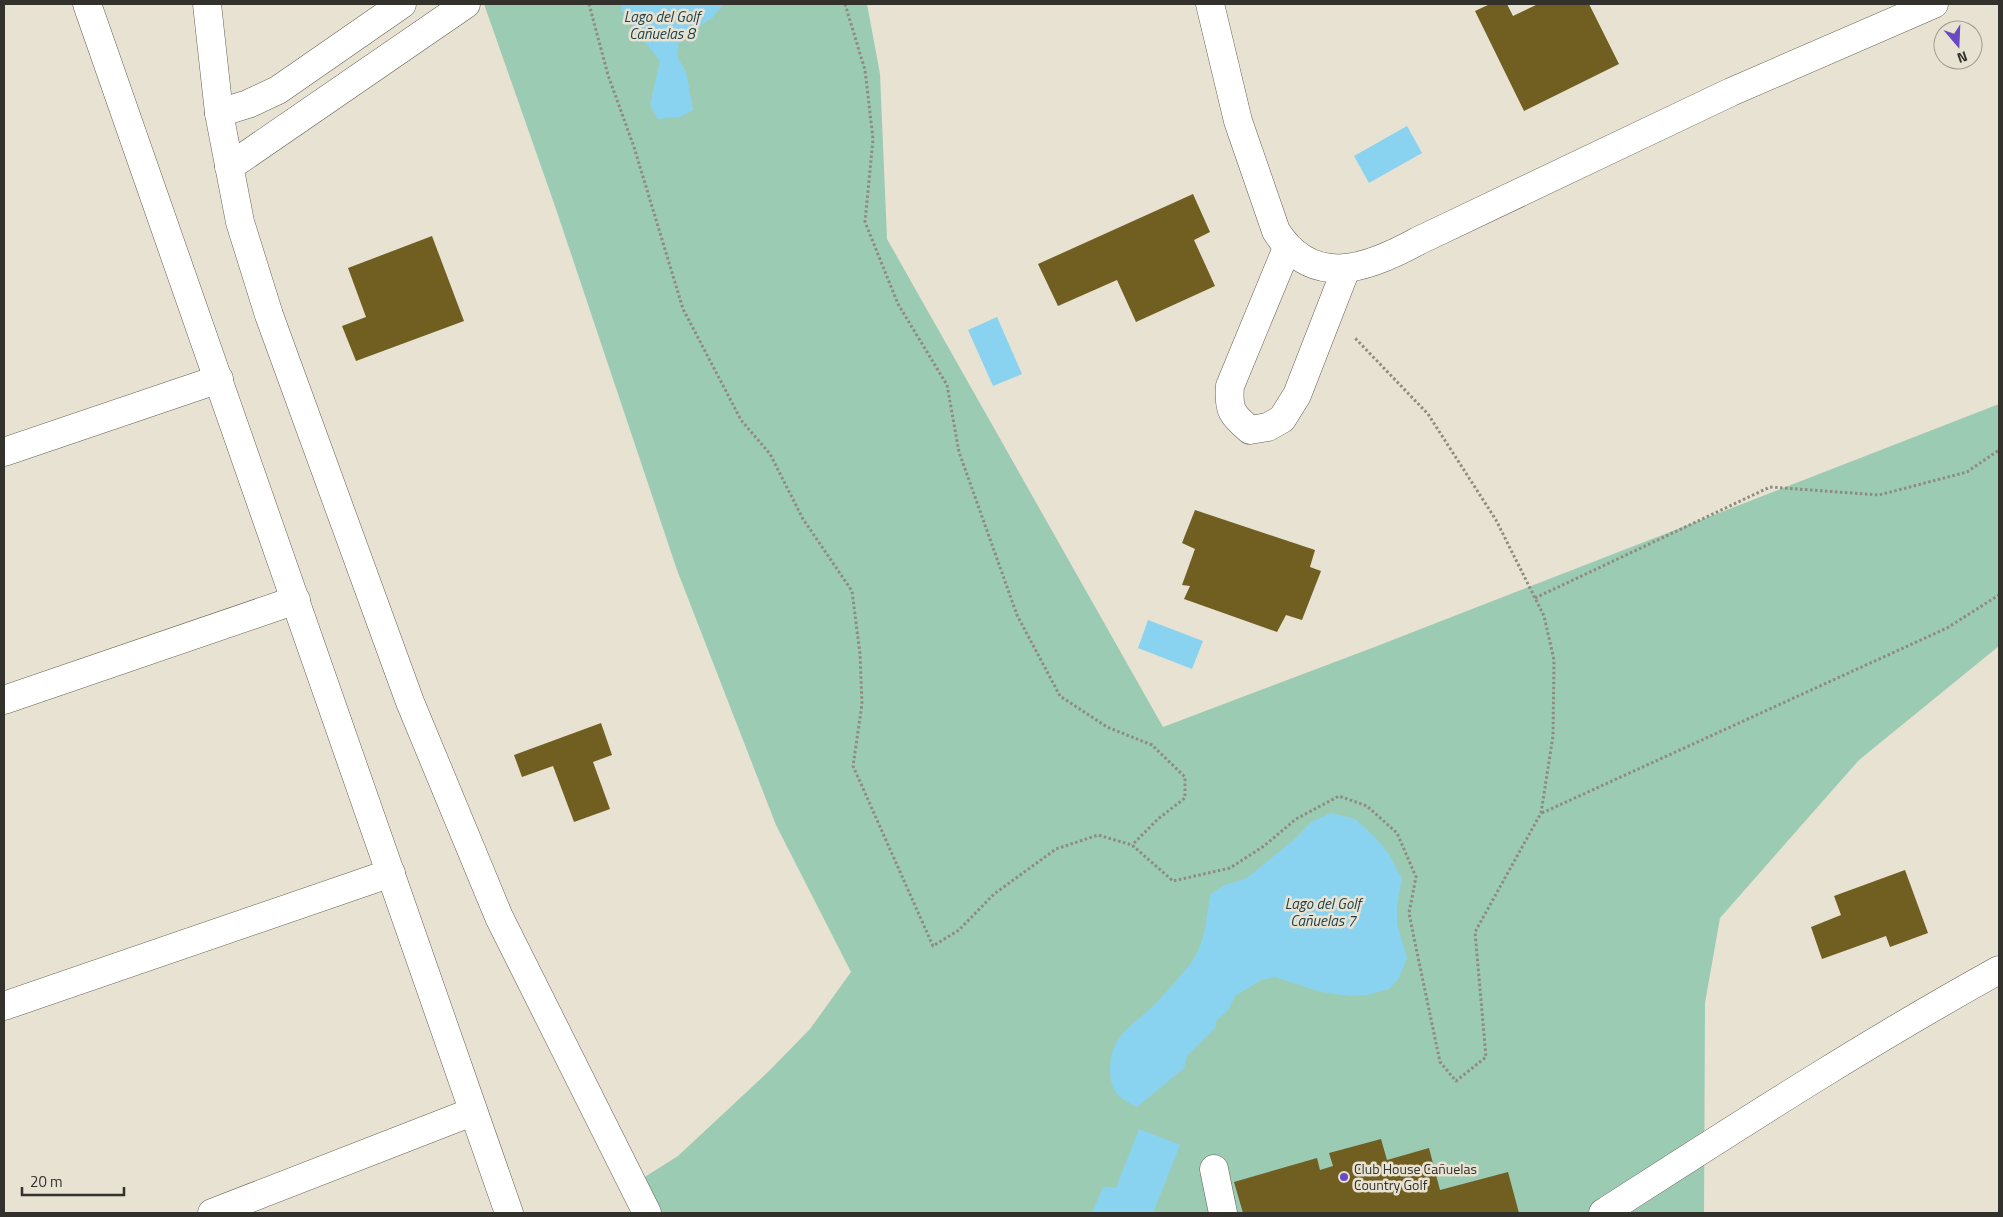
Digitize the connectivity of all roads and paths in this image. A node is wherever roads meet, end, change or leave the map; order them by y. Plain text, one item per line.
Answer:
1 (87, 4) edge
2 (207, 4) edge
3 (402, 4) edge
4 (466, 4) edge
5 (589, 4) edge
6 (845, 4) edge
7 (1210, 4) edge
8 (1934, 4) edge
9 (219, 113) junction
10 (229, 167) junction
11 (1286, 248) junction
12 (1346, 269) junction
13 (1330, 311) junction
14 (219, 379) junction
15 (1999, 450) edge
16 (4, 452) edge
17 (1999, 596) edge
18 (1535, 598) junction
19 (296, 600) junction
20 (4, 700) edge
21 (1541, 813) junction
22 (1132, 846) junction
23 (391, 873) junction
24 (1999, 970) edge
25 (4, 1006) edge
26 (472, 1112) junction
27 (1214, 1169) dead end
28 (212, 1213) edge
29 (509, 1213) edge
30 (647, 1213) edge
31 (1223, 1213) edge
32 (1604, 1213) edge

1 - 14 street
2 - 9 street
3 - 9 street
4 - 10 street
5 - 22 path
6 - 22 path
7 - 11 street
8 - 12 street
9 - 10 street
10 - 30 street
11 - 12 street
11 - 13 street
12 - 13 street
13 - 18 path
14 - 16 street
14 - 19 street
15 - 18 path
17 - 21 path
18 - 21 path
19 - 20 street
19 - 23 street
21 - 22 path
23 - 25 street
23 - 26 street
24 - 32 street
26 - 28 street
26 - 29 street
27 - 31 street

